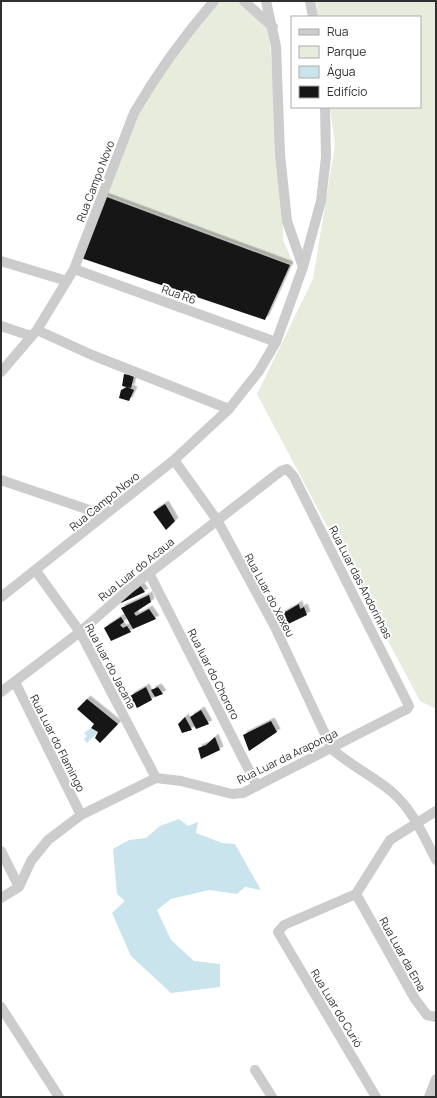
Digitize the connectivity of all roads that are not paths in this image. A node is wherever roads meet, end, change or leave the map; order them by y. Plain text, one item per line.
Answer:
1 (214, 1) edge
2 (244, 1) edge
3 (266, 1) edge
4 (310, 1) edge
5 (313, 16) edge
6 (273, 27) junction
7 (325, 108) edge
8 (1, 261) edge
9 (303, 267) junction
10 (74, 269) junction
11 (67, 281) junction
12 (1, 326) edge
13 (34, 333) junction
14 (276, 342) junction
15 (1, 372) edge
16 (229, 409) junction
17 (174, 460) junction
18 (287, 468) joint
19 (1, 480) edge
20 (104, 515) junction
21 (217, 520) junction
22 (36, 571) junction
23 (149, 573) junction
24 (1, 597) edge
25 (80, 632) junction
26 (15, 682) junction
27 (1, 692) edge
28 (409, 708) joint
29 (332, 749) junction
30 (156, 778) junction
31 (257, 786) junction
32 (436, 811) edge
33 (81, 815) junction
34 (416, 823) junction
35 (1, 851) edge
36 (436, 860) edge
37 (19, 887) junction
38 (356, 894) junction
39 (1, 898) edge
40 (1, 1008) edge
41 (436, 1017) edge
42 (4, 1019) edge
43 (255, 1070) dead end
44 (436, 1079) edge
45 (56, 1096) edge
46 (272, 1097) edge
47 (376, 1097) edge
48 (429, 1097) edge

1 - 10 street, Rua Campo Novo
2 - 6 street
3 - 6 street
4 - 5 street
6 - 9 street
7 - 9 street, Rua Campo Novo
8 - 11 street
9 - 14 street, Rua Campo Novo
10 - 11 street, Rua Campo Novo
10 - 14 street, Rua R6
11 - 13 street, Rua Campo Novo
12 - 13 street
13 - 15 street, Rua Campo Novo
13 - 16 street
14 - 16 street, Rua Campo Novo
16 - 17 street, Rua Campo Novo
17 - 20 street, Rua Campo Novo
17 - 21 street, Rua Luar do Xexeu
18 - 21 street, Rua Luar do Acaua
18 - 28 street, Rua Luar das Andorinhas
19 - 20 street
20 - 22 street, Rua Campo Novo
21 - 23 street, Rua Luar do Acaua
21 - 29 street, Rua Luar do Xexeu
22 - 24 street, Rua Campo Novo
22 - 25 street, Rua luar do Jacana
23 - 25 street, Rua Luar do Acaua
23 - 31 street, Rua luar do Chororo
25 - 26 street, Rua Luar do Acaua
25 - 30 street, Rua luar do Jacana
26 - 27 street, Rua Luar do Acaua
26 - 33 street, Rua Luar do Flamingo
28 - 29 street, Rua Luar da Araponga
29 - 31 street, Rua Luar da Araponga
29 - 34 street
30 - 31 street, Rua Luar da Araponga
30 - 33 street
32 - 34 street
33 - 37 street
34 - 36 street
34 - 38 street
35 - 37 street
37 - 39 street
38 - 41 street, Rua Luar da Ema
38 - 47 street, Rua Luar do Curió
40 - 42 street
42 - 45 street
43 - 46 street
44 - 48 street

